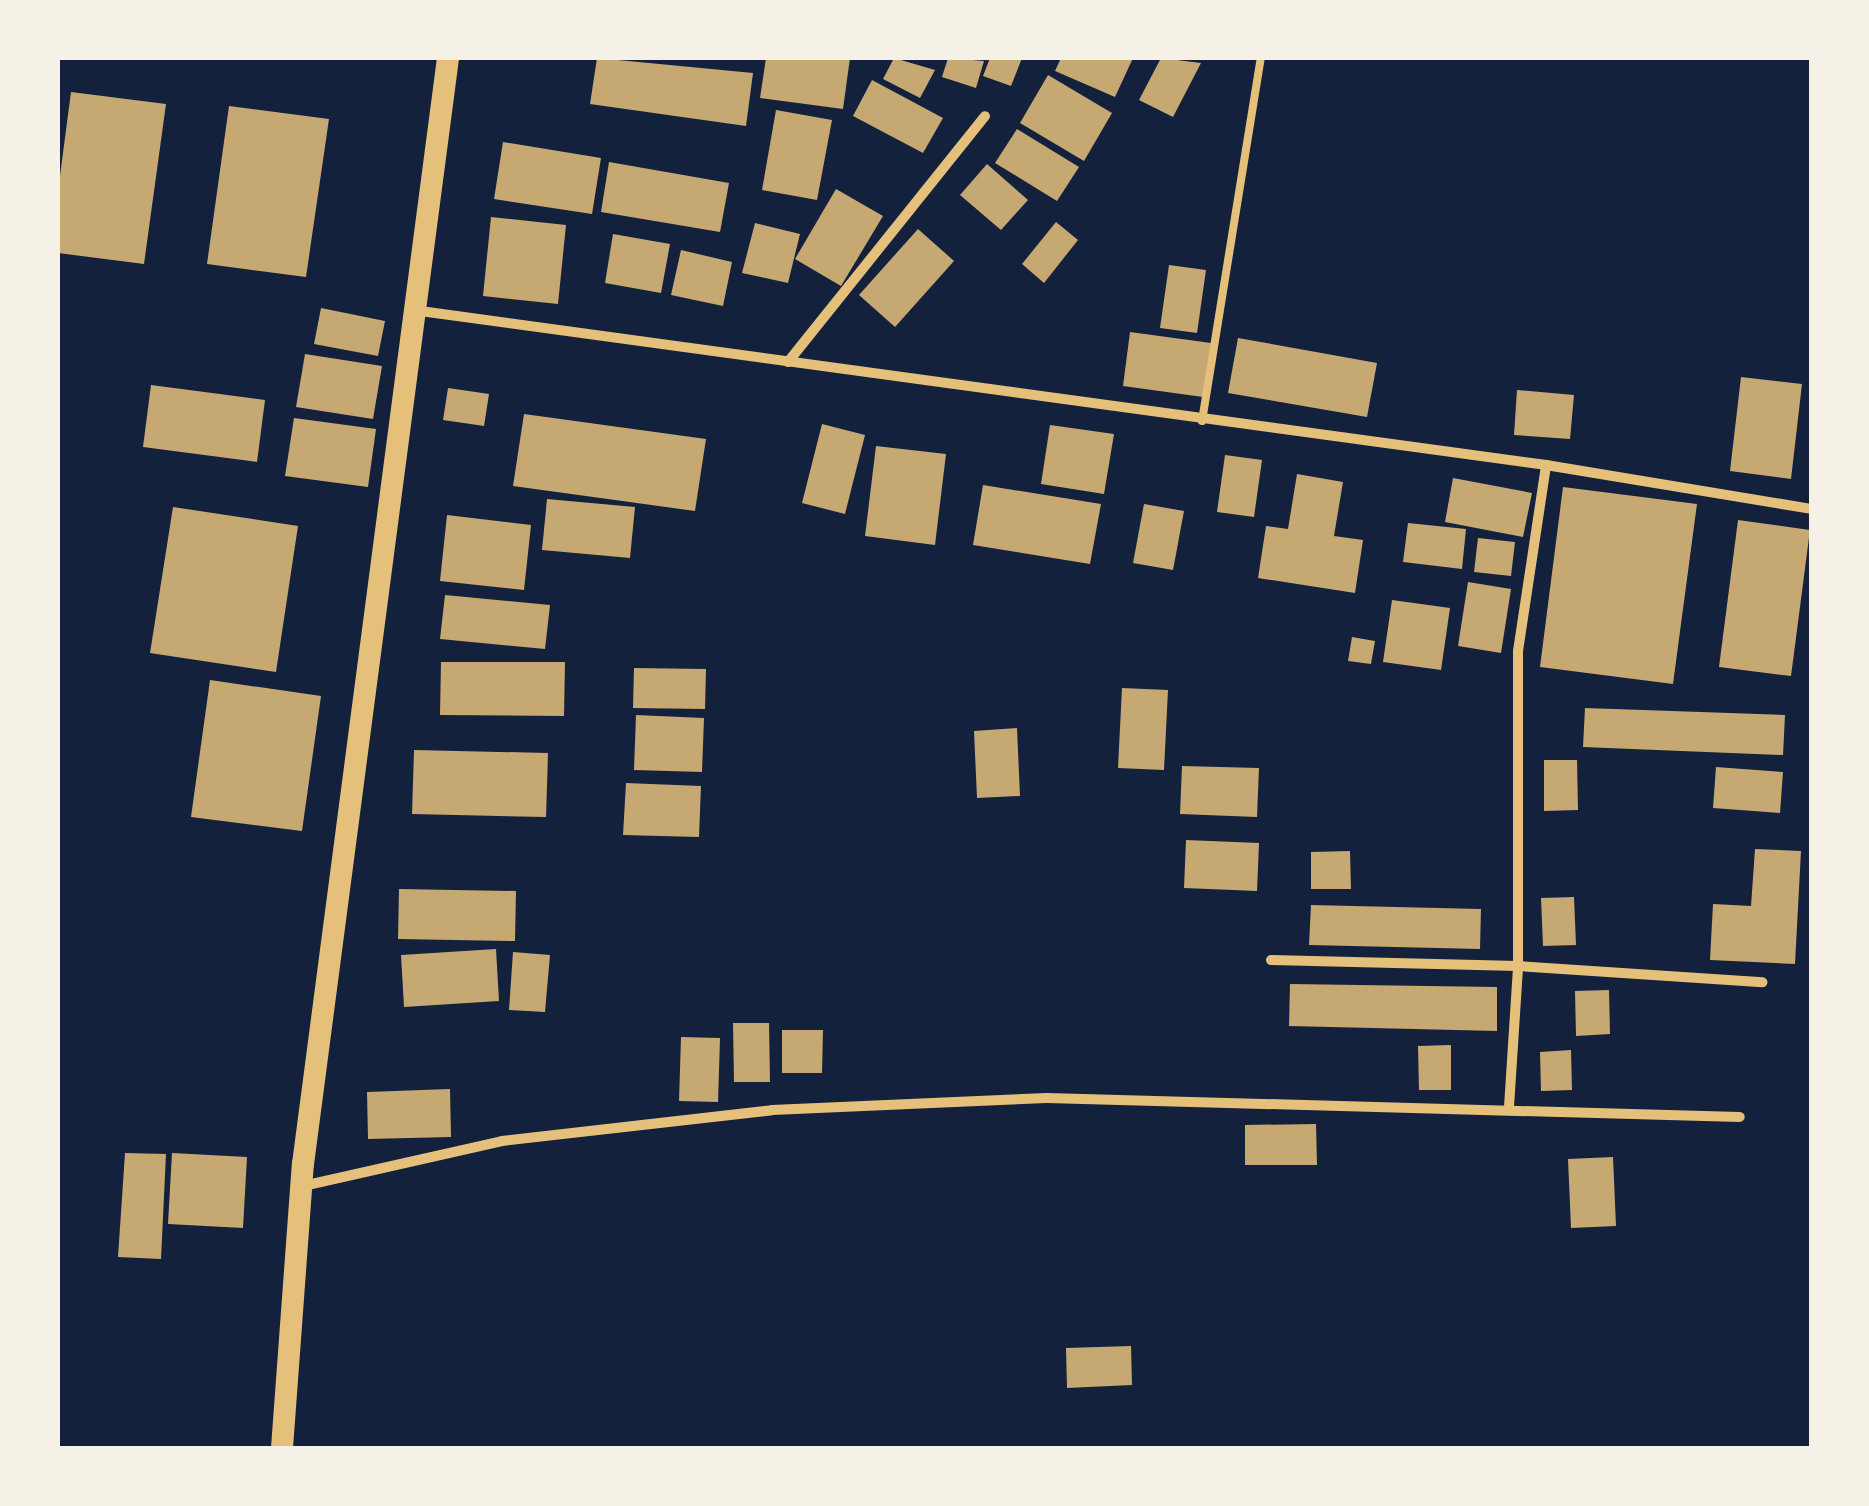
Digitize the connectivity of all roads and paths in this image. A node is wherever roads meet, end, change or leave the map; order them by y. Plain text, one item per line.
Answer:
1 (448, 58) edge
2 (1260, 58) edge
3 (985, 116) dead end
4 (412, 310) junction
5 (788, 362) junction
6 (1202, 421) junction
7 (1546, 465) junction
8 (1812, 509) edge
9 (1270, 960) dead end
10 (1518, 966) junction
11 (1762, 982) dead end
12 (1509, 1108) junction
13 (1740, 1118) dead end
14 (302, 1186) junction
15 (282, 1448) edge

1 - 4 main road
2 - 6 lane
3 - 5 street
4 - 5 street
4 - 14 main road
5 - 6 street
6 - 7 street
7 - 8 street
7 - 10 street
9 - 10 street
10 - 11 street
10 - 12 street
12 - 13 street
12 - 14 street
14 - 15 main road

